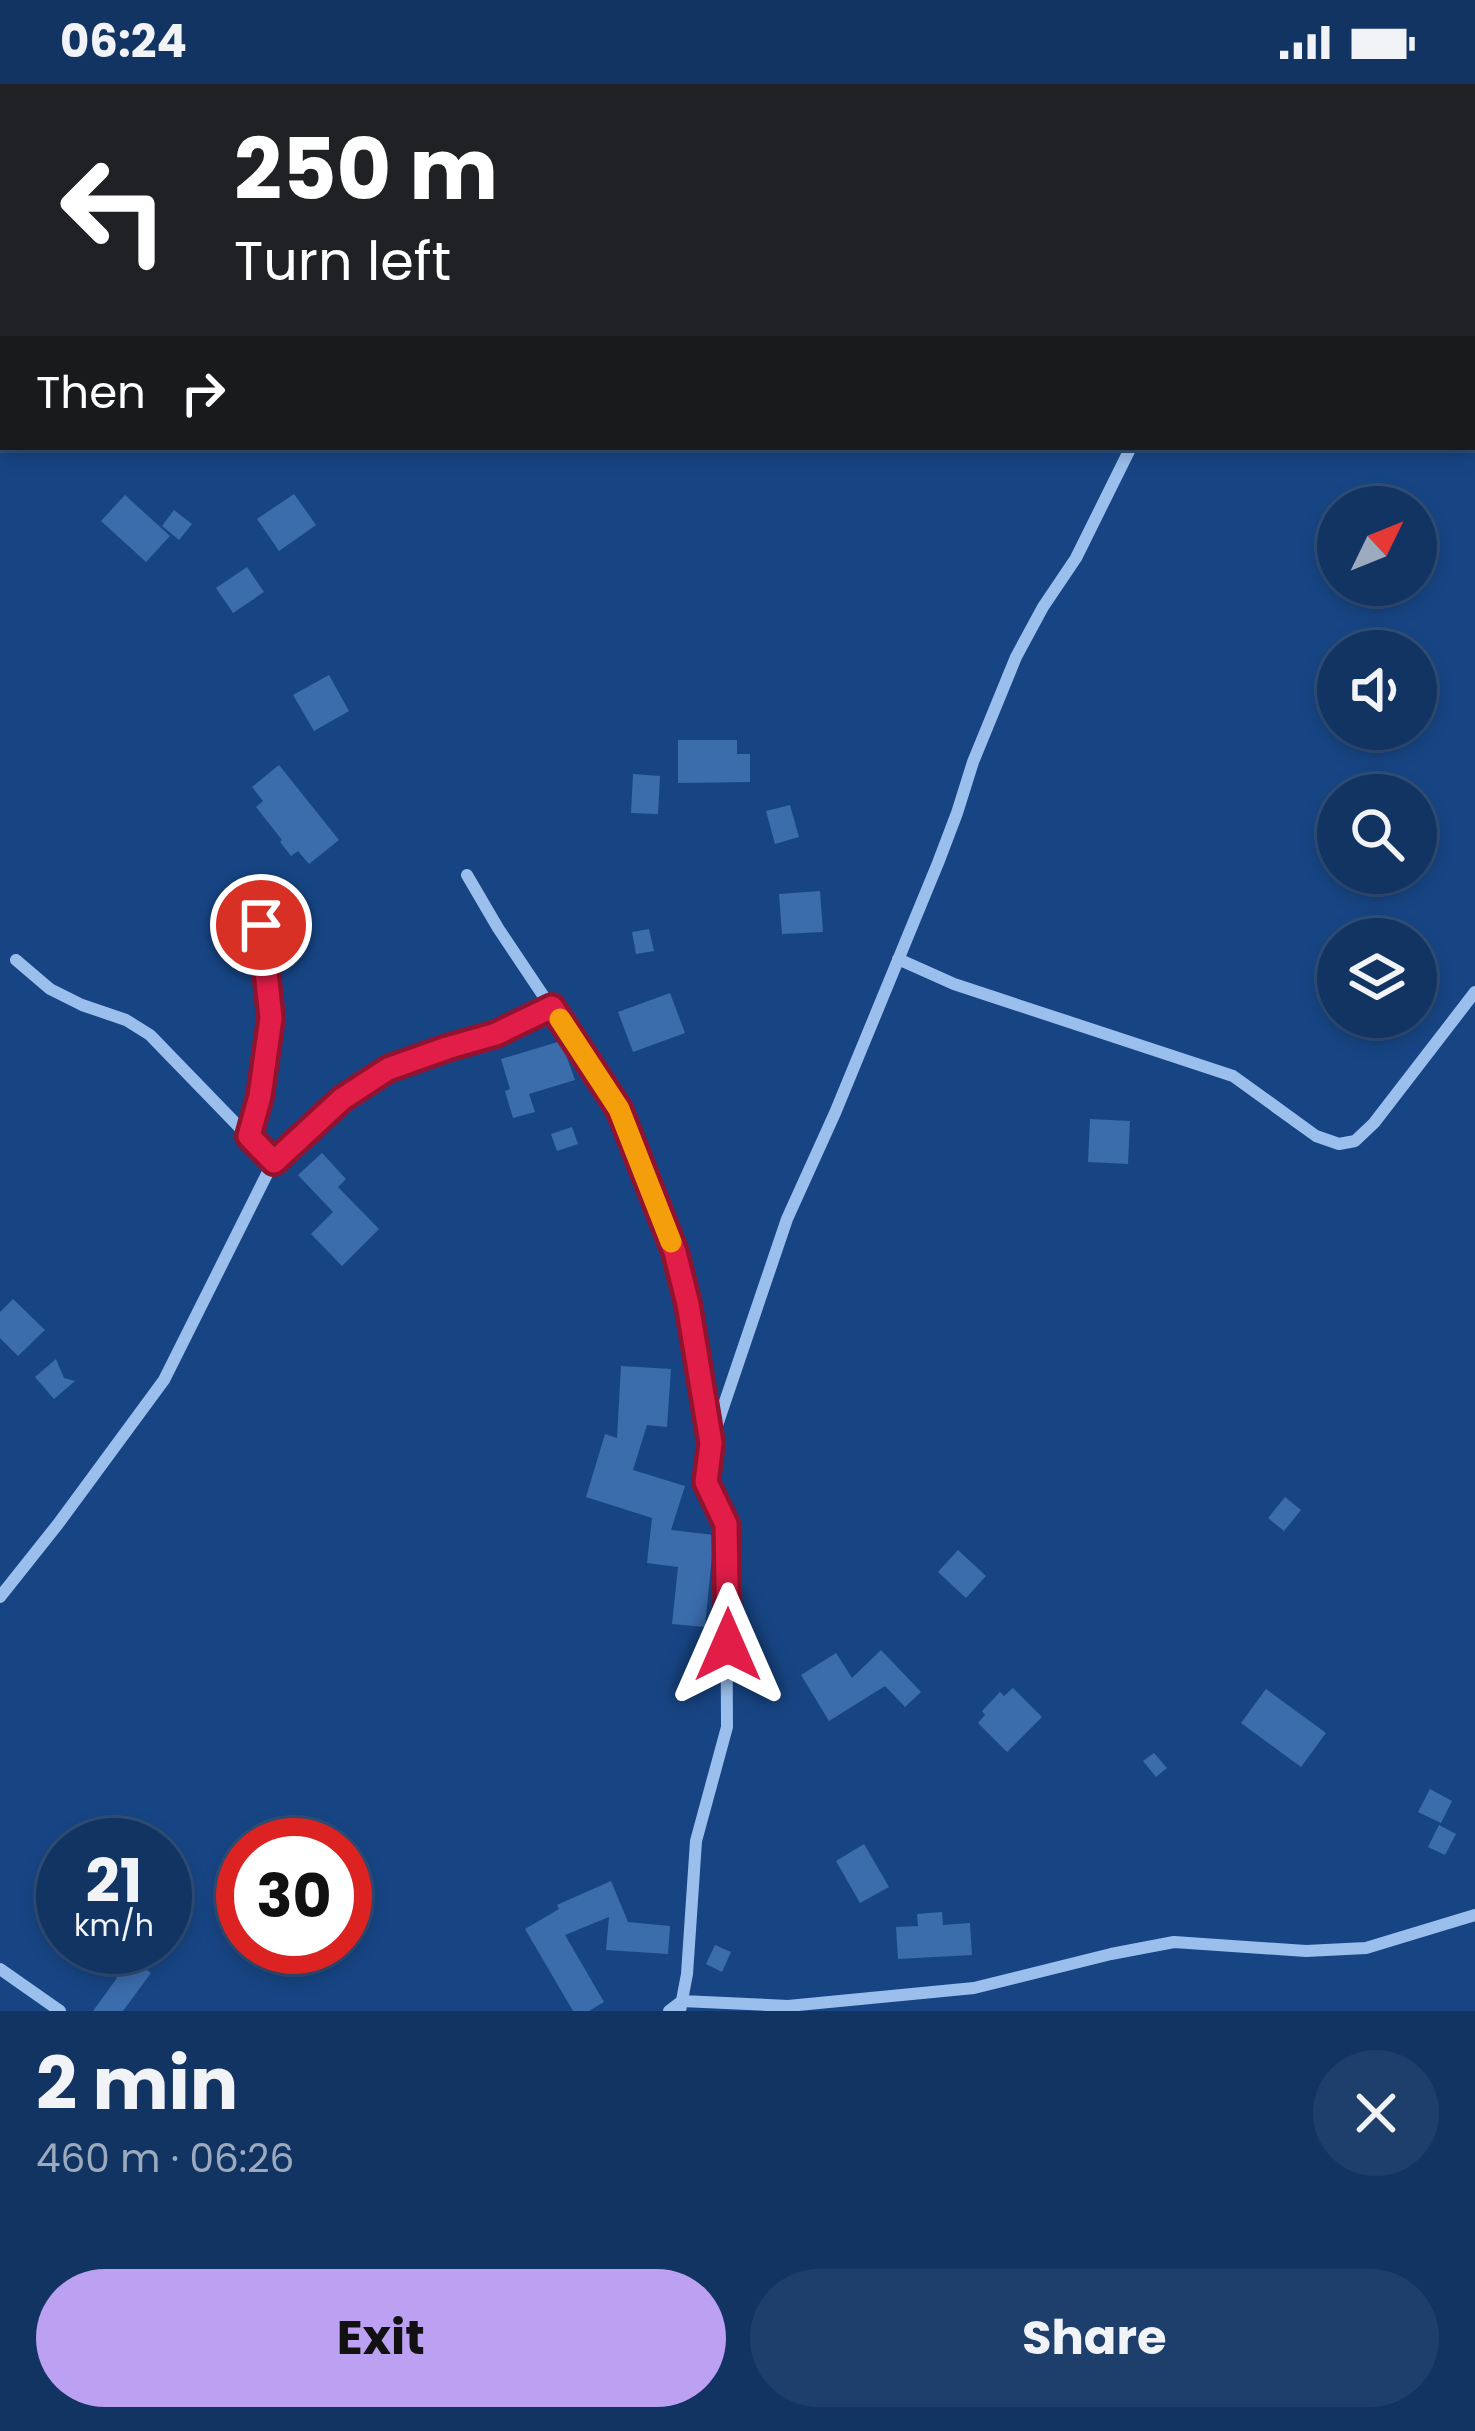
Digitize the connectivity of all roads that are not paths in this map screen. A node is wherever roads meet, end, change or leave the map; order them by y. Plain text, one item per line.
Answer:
1 (1130, 450) edge
2 (466, 875) dead end
3 (256, 890) dead end
4 (898, 959) junction
5 (16, 960) dead end
6 (1475, 992) edge
7 (552, 1007) junction
8 (249, 1136) junction
9 (274, 1162) junction
10 (711, 1443) junction
11 (0, 1597) edge
12 (1475, 1915) edge
13 (0, 1970) edge
14 (681, 2006) edge
15 (60, 2011) edge
16 (669, 2011) edge

1 - 4 street
2 - 7 street
3 - 8 street
4 - 6 street
4 - 10 street
5 - 8 street
7 - 9 street
7 - 10 street
8 - 9 street
9 - 11 street
10 - 14 street
12 - 14 street
13 - 15 street
14 - 16 street

